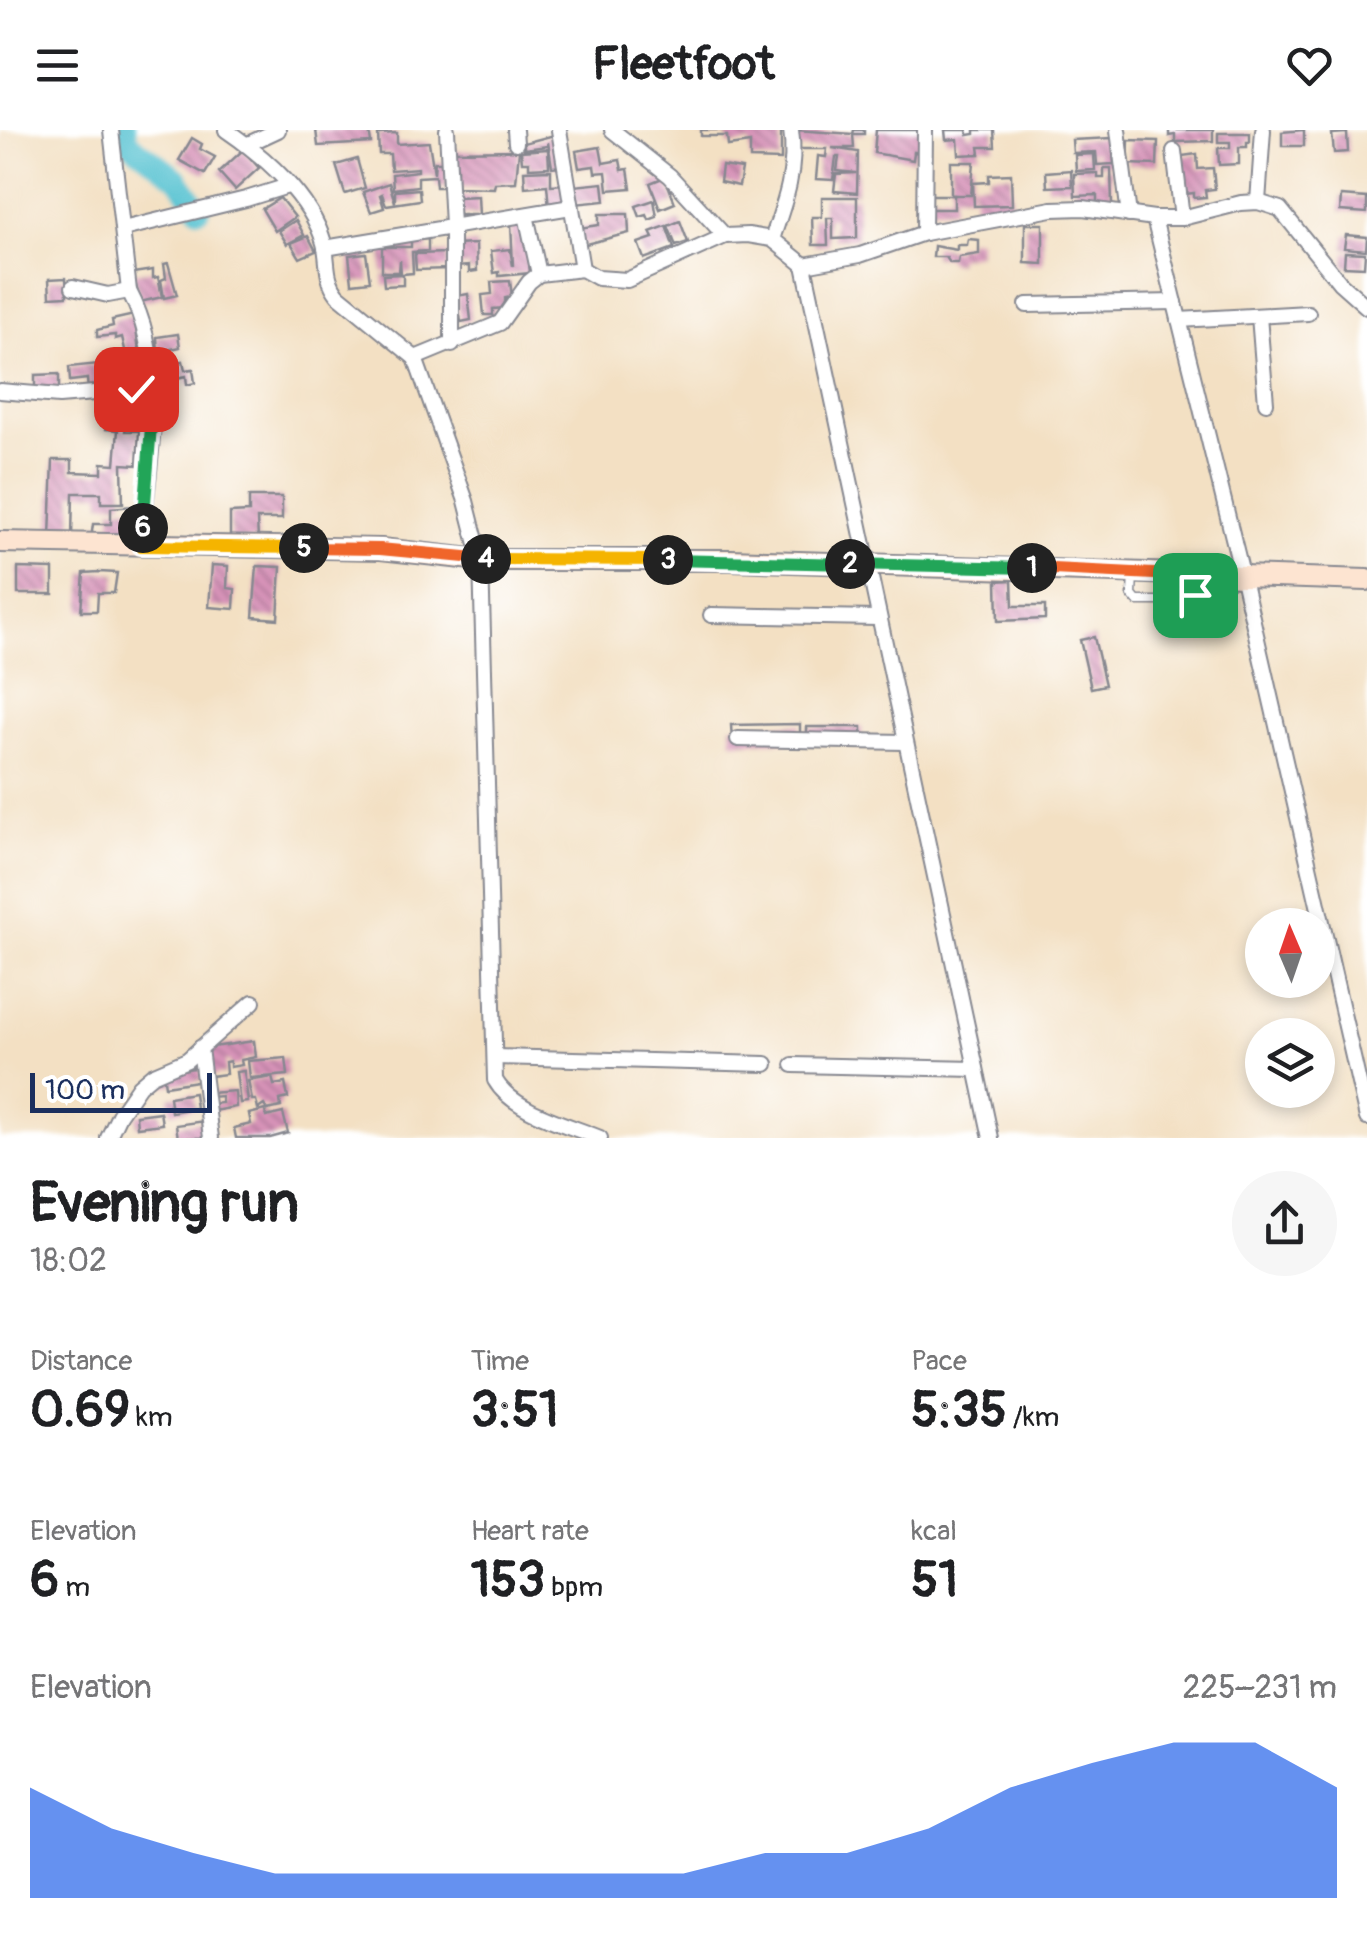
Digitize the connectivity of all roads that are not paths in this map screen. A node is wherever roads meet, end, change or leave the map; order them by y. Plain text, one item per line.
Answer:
1 (110, 130) edge
2 (226, 130) edge
3 (278, 130) edge
4 (447, 130) edge
5 (559, 130) edge
6 (612, 130) edge
7 (791, 130) edge
8 (925, 130) edge
9 (1118, 130) edge
10 (1264, 130) edge
11 (248, 144) junction
12 (1174, 151) dead end
13 (288, 186) junction
14 (1258, 202) junction
15 (571, 207) junction
16 (526, 215) junction
17 (1128, 215) junction
18 (1154, 218) junction
19 (1182, 218) junction
20 (452, 224) junction
21 (123, 228) junction
22 (924, 233) junction
23 (726, 236) junction
24 (772, 239) junction
25 (325, 248) junction
26 (804, 265) junction
27 (582, 269) junction
28 (539, 274) junction
29 (73, 287) dead end
30 (128, 291) junction
31 (1175, 302) junction
32 (1027, 306) dead end
33 (1367, 307) edge
34 (1308, 313) dead end
35 (1259, 316) junction
36 (1180, 320) junction
37 (452, 345) junction
38 (415, 358) junction
39 (154, 388) junction
40 (0, 391) edge
41 (1266, 404) dead end
42 (0, 542) edge
43 (141, 546) junction
44 (481, 560) junction
45 (867, 565) junction
46 (1243, 578) junction
47 (1367, 580) edge
48 (711, 614) dead end
49 (878, 618) junction
50 (738, 739) dead end
51 (906, 742) junction
52 (254, 1002) dead end
53 (200, 1048) junction
54 (495, 1056) junction
55 (766, 1064) dead end
56 (793, 1065) dead end
57 (976, 1069) junction
58 (1367, 1118) edge
59 (108, 1138) edge
60 (211, 1138) edge
61 (600, 1138) edge
62 (990, 1138) edge

1 - 21 street
2 - 11 street
3 - 11 street
4 - 20 street
5 - 15 street
6 - 23 street
7 - 24 street
8 - 22 street
9 - 17 street
10 - 14 street
11 - 13 street
12 - 19 street
13 - 21 street
13 - 25 street
14 - 19 street
14 - 33 street
15 - 16 street
15 - 27 street
16 - 20 street
16 - 28 street
17 - 18 street
17 - 22 street
18 - 19 street
18 - 31 street
20 - 25 street
20 - 37 street
21 - 30 street
22 - 26 street
23 - 24 street
23 - 27 street
24 - 26 street
25 - 38 street
26 - 45 street
27 - 28 street
28 - 37 street
29 - 30 street
30 - 39 street
31 - 32 street
31 - 36 street
34 - 35 street
35 - 36 street
35 - 41 street
36 - 46 street
37 - 38 street
38 - 44 street
39 - 40 street
39 - 43 street
42 - 43 main road
43 - 44 main road
44 - 45 main road
44 - 54 street
45 - 46 main road
45 - 49 street
46 - 47 main road
46 - 58 street
48 - 49 street
49 - 51 street
50 - 51 street
51 - 57 street
52 - 53 street
53 - 59 street
53 - 60 street
54 - 55 street
54 - 61 street
56 - 57 street
57 - 62 street

